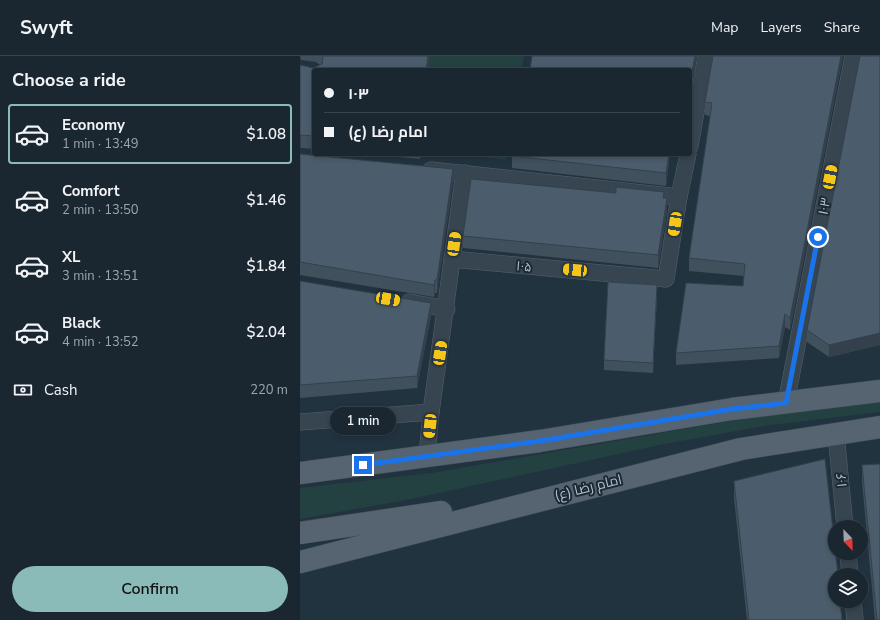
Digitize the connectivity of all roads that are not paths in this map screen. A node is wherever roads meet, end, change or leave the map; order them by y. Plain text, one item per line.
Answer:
1 (706, 56) edge
2 (853, 56) edge
3 (692, 131) edge
4 (688, 156) edge
5 (417, 168) edge
6 (464, 173) junction
7 (679, 197) junction
8 (452, 259) junction
9 (393, 300) edge
10 (447, 309) junction
11 (880, 391) edge
12 (786, 403) junction
13 (431, 412) junction
14 (300, 422) edge
15 (880, 427) edge
16 (836, 434) junction
17 (427, 456) junction
18 (300, 473) edge
19 (549, 497) junction
20 (844, 520) edge
21 (300, 533) edge
22 (300, 562) edge
23 (854, 608) edge
24 (855, 620) edge

1 - 3 street
2 - 12 street, ۱۰۳
4 - 7 street, ۱۰۵
5 - 6 street
6 - 7 street
6 - 8 street
7 - 8 street, ۱۰۵
8 - 10 street
9 - 10 street
10 - 13 street
11 - 12 main road
12 - 17 main road
13 - 14 street
13 - 17 street
15 - 16 main road, امام رضا (ع)
16 - 19 main road, امام رضا (ع)
16 - 20 street, ۱۰۶
17 - 18 main road
19 - 21 main road
19 - 22 main road, امام رضا (ع)
23 - 24 street

